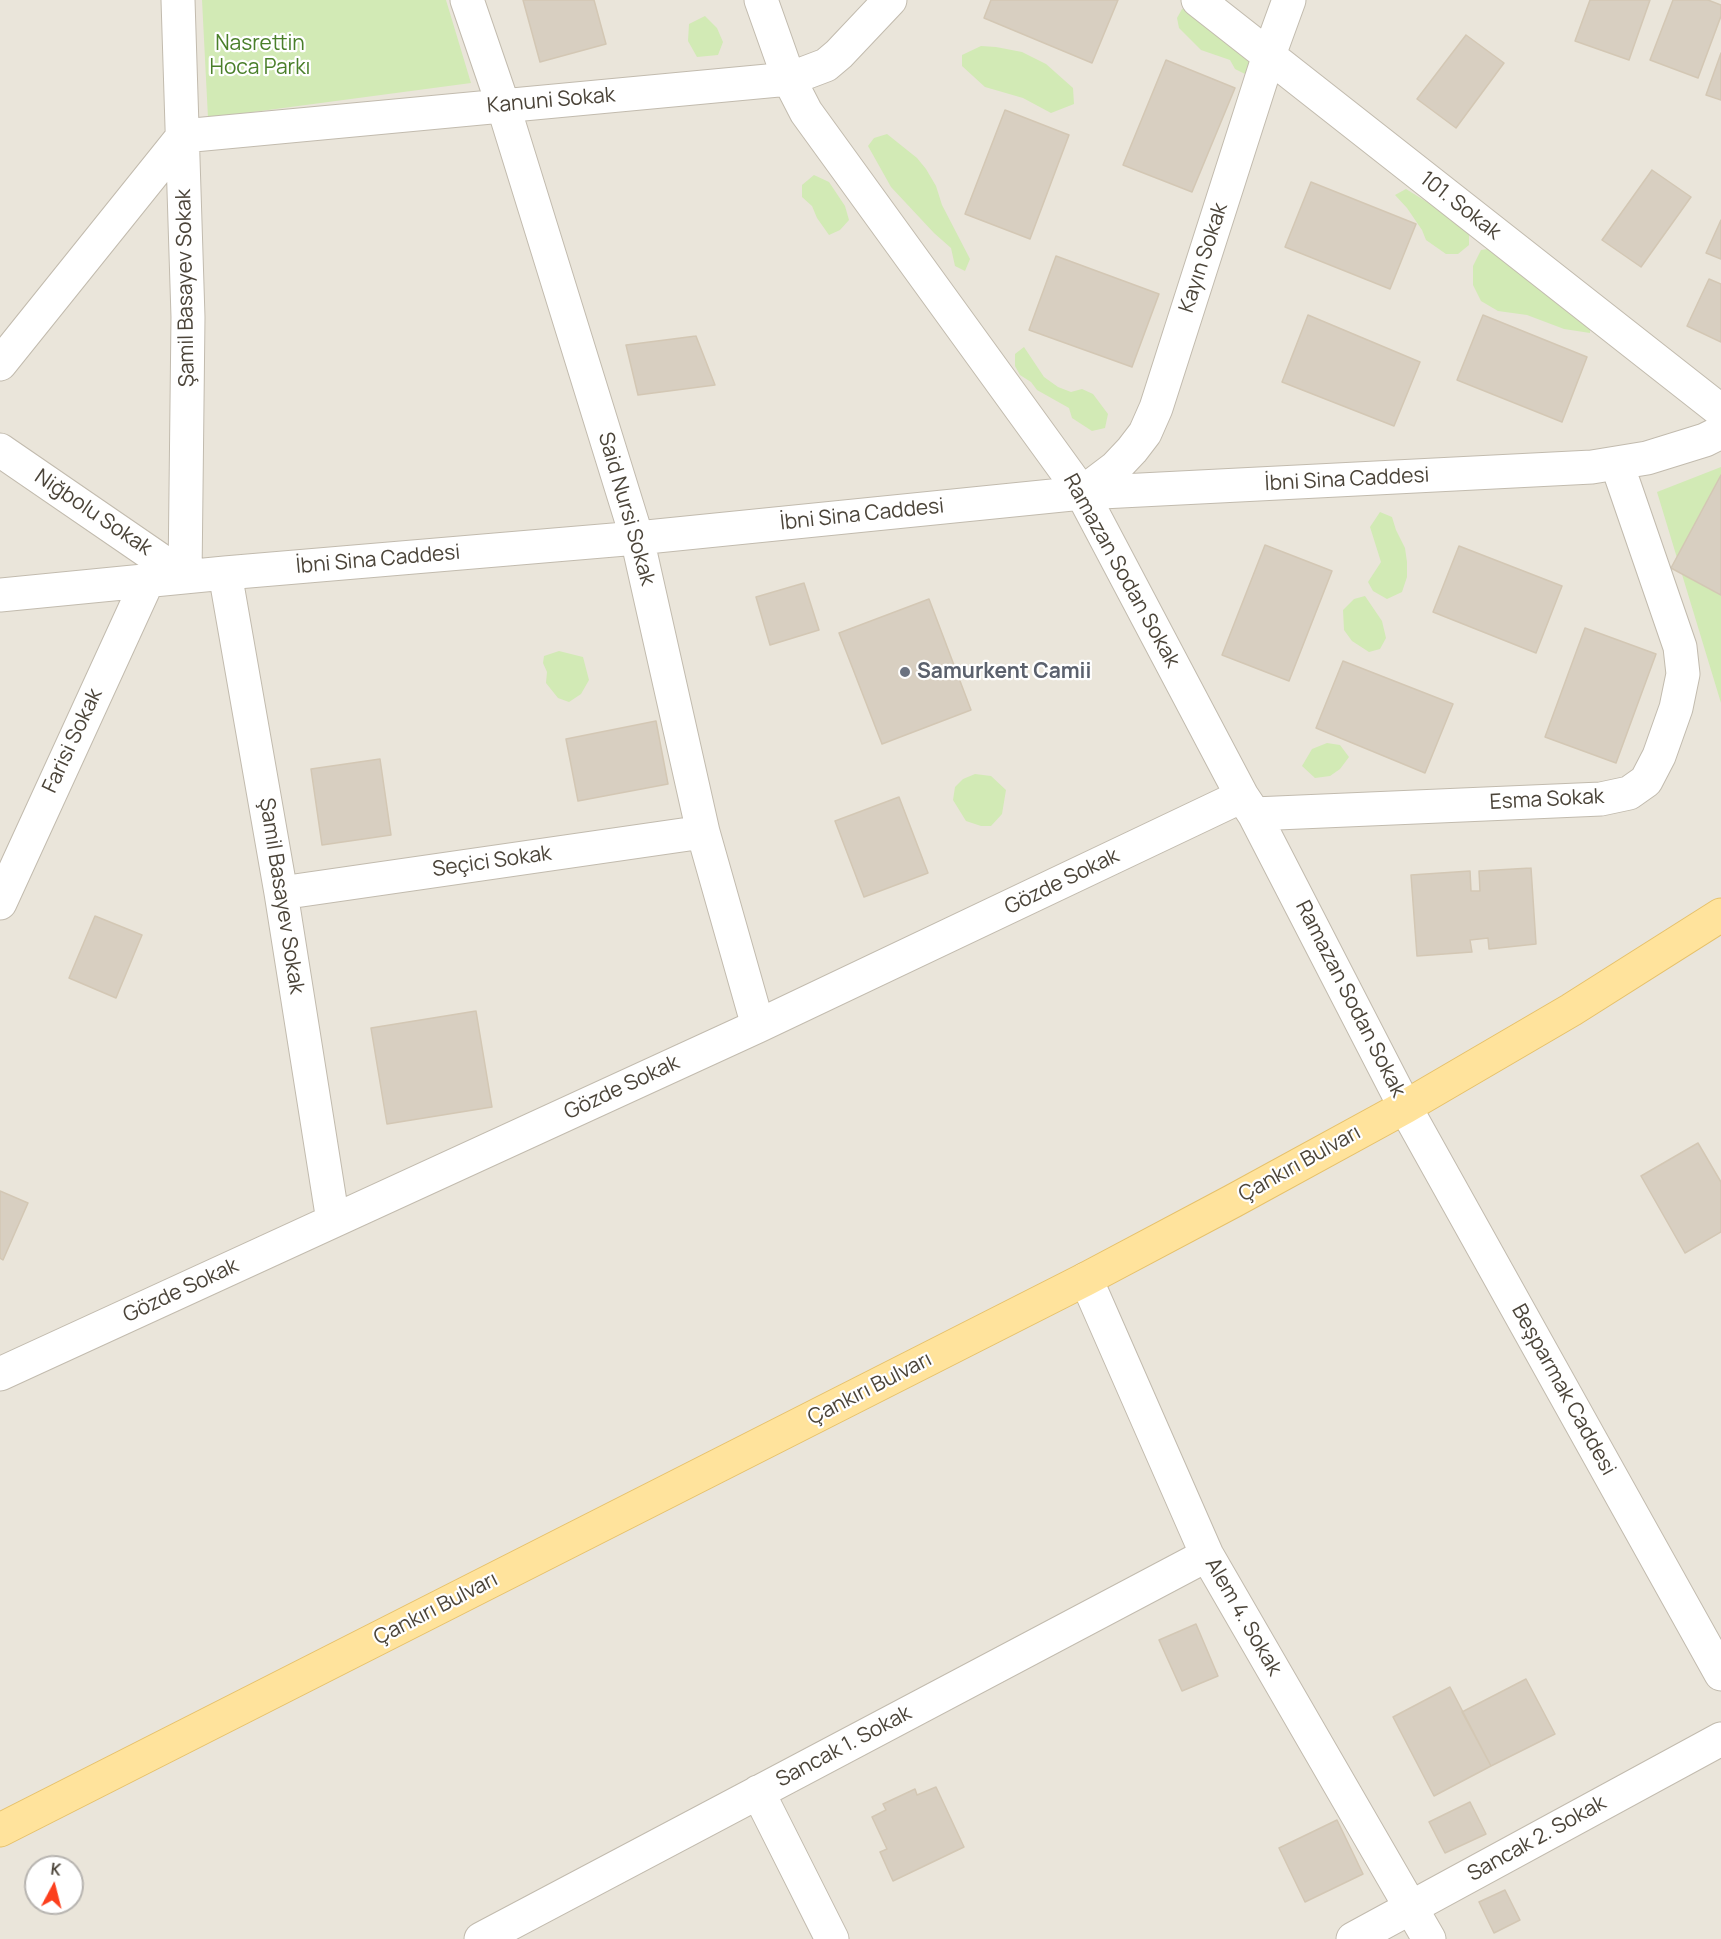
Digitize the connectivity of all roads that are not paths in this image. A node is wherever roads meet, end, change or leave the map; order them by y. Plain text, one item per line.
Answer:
1 (178, 0) edge
2 (467, 0) edge
3 (761, 0) edge
4 (890, 0) edge
5 (1198, 0) edge
6 (1289, 0) edge
7 (1269, 56) junction
8 (789, 79) junction
9 (502, 105) junction
10 (183, 136) junction
11 (0, 364) edge
12 (1721, 411) edge
13 (1721, 432) edge
14 (0, 450) edge
15 (1617, 464) junction
16 (1082, 493) junction
17 (637, 538) junction
18 (225, 573) junction
19 (185, 577) junction
20 (148, 580) junction
21 (0, 595) edge
22 (1248, 805) junction
23 (703, 832) junction
24 (281, 893) junction
25 (0, 903) edge
26 (1721, 915) edge
27 (758, 1026) junction
28 (1406, 1107) junction
29 (333, 1221) junction
30 (1086, 1279) junction
31 (0, 1374) edge
32 (1207, 1555) junction
33 (1721, 1674) edge
34 (1721, 1739) edge
35 (758, 1792) junction
36 (0, 1830) edge
37 (1411, 1908) junction
38 (481, 1939) edge
39 (832, 1939) edge
40 (1353, 1939) edge
41 (1429, 1939) edge

1 - 10 street, Şamil Basayev Sokak
2 - 9 street, Said Nursi Sokak
3 - 8 street, Ramazan Sodan Sokak
4 - 8 street, Kanuni Sokak
5 - 7 street, 101. Sokak
6 - 7 street, Kayın Sokak
7 - 12 street, 101. Sokak
7 - 16 street, Kayın Sokak
8 - 9 street, Kanuni Sokak
8 - 16 street, Ramazan Sodan Sokak
9 - 10 street, Kanuni Sokak
9 - 17 street, Said Nursi Sokak
10 - 11 street
10 - 19 street, Şamil Basayev Sokak
13 - 15 street, İbni Sina Caddesi
14 - 19 street, Niğbolu Sokak
15 - 16 street, İbni Sina Caddesi
15 - 22 street, Esma Sokak
16 - 17 street, İbni Sina Caddesi
16 - 22 street, Ramazan Sodan Sokak
17 - 18 street, İbni Sina Caddesi
17 - 23 street, Said Nursi Sokak
18 - 19 street, İbni Sina Caddesi
18 - 24 street, Şamil Basayev Sokak
19 - 20 street, İbni Sina Caddesi
20 - 21 street, İbni Sina Caddesi
20 - 25 street, Farisi Sokak
22 - 27 street, Gözde Sokak
22 - 28 street, Ramazan Sodan Sokak
23 - 24 street, Seçici Sokak
23 - 27 street, Said Nursi Sokak
24 - 29 street, Şamil Basayev Sokak
26 - 28 main road, Çankırı Bulvarı
27 - 29 street, Gözde Sokak
28 - 30 main road, Çankırı Bulvarı
28 - 33 street, Beşparmak Caddesi
29 - 31 street, Gözde Sokak
30 - 32 street, Alem 4. Sokak
30 - 36 main road, Çankırı Bulvarı
32 - 35 street, Sancak 1. Sokak
32 - 37 street, Alem 4. Sokak
34 - 37 street, Sancak 2. Sokak
35 - 38 street, Sancak 1. Sokak
35 - 39 street
37 - 40 street, Sancak 2. Sokak
37 - 41 street, Alem 4. Sokak

